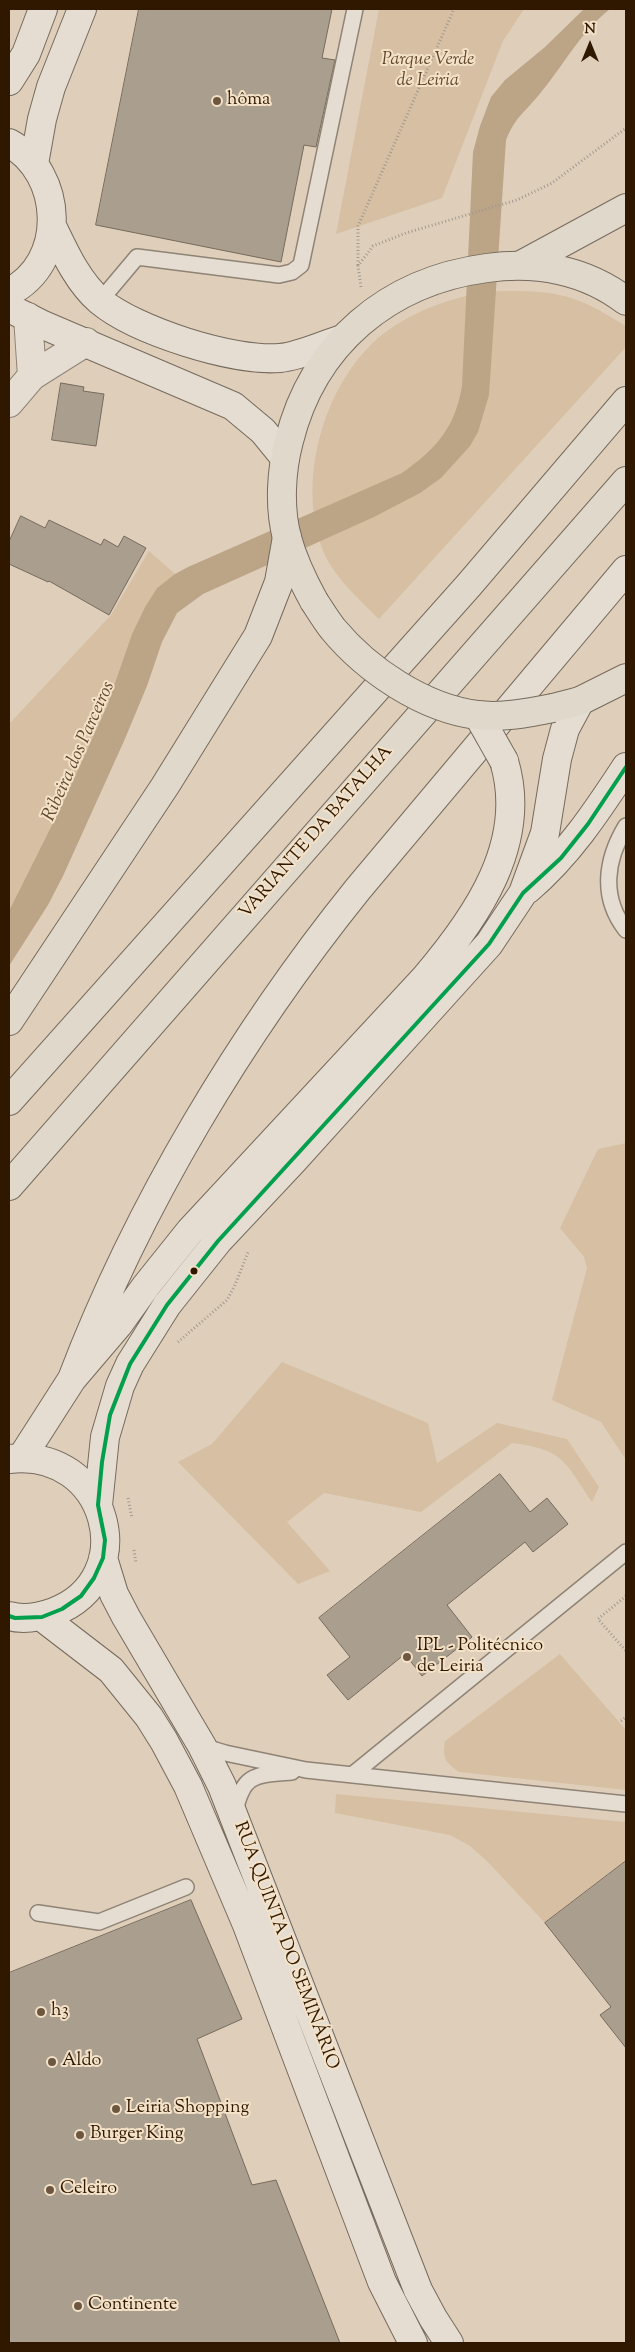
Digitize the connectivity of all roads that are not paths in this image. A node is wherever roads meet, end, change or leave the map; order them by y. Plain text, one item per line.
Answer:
1 (44, 9) edge
2 (82, 9) edge
3 (355, 9) edge
4 (9, 81) edge
5 (9, 143) edge
6 (34, 164) junction
7 (626, 208) edge
8 (52, 228) junction
9 (521, 265) junction
10 (9, 292) edge
11 (100, 301) junction
12 (626, 301) edge
13 (18, 312) edge
14 (342, 339) junction
15 (86, 342) junction
16 (32, 376) junction
17 (626, 401) edge
18 (9, 403) edge
19 (285, 458) junction
20 (626, 481) edge
21 (286, 537) junction
22 (626, 570) edge
23 (626, 678) edge
24 (580, 701) junction
25 (478, 715) junction
26 (626, 767) edge
27 (626, 826) edge
28 (523, 893) junction
29 (626, 930) edge
30 (9, 1021) edge
31 (9, 1101) edge
32 (9, 1186) edge
33 (72, 1379) junction
34 (15, 1458) edge
35 (98, 1505) junction
36 (626, 1552) edge
37 (103, 1558) junction
38 (9, 1616) edge
39 (42, 1617) junction
40 (202, 1746) junction
41 (306, 1770) junction
42 (352, 1775) junction
43 (626, 1804) edge
44 (235, 1816) junction
45 (186, 1887) dead end
46 (38, 1913) dead end
47 (413, 2343) edge
48 (449, 2343) edge

1 - 4 main road
2 - 6 main road
3 - 11 lane
5 - 6 main road
6 - 8 main road
7 - 9 main road
8 - 10 main road
8 - 11 main road
9 - 12 main road
9 - 14 main road
11 - 14 main road
13 - 15 main road
13 - 16 main road
14 - 19 main road
15 - 16 main road
15 - 19 main road
16 - 18 main road
17 - 31 main road
19 - 21 main road
20 - 32 main road, VARIANTE DA BATALHA
21 - 25 main road, bridge
21 - 30 main road
22 - 33 main road
23 - 24 main road
24 - 25 main road, bridge
24 - 28 main road
25 - 33 main road, bridge
26 - 28 main road
27 - 29 lane
28 - 35 main road
33 - 34 main road
34 - 35 main road
35 - 37 main road
36 - 42 lane
37 - 39 main road
37 - 40 main road, RUA QUINTA DO SEMINÁRIO
38 - 39 main road
39 - 47 main road, RUA QUINTA DO SEMINÁRIO
40 - 41 lane
40 - 44 main road, RUA QUINTA DO SEMINÁRIO
41 - 42 lane
41 - 44 lane
42 - 43 lane
44 - 48 main road, RUA QUINTA DO SEMINÁRIO
45 - 46 lane

